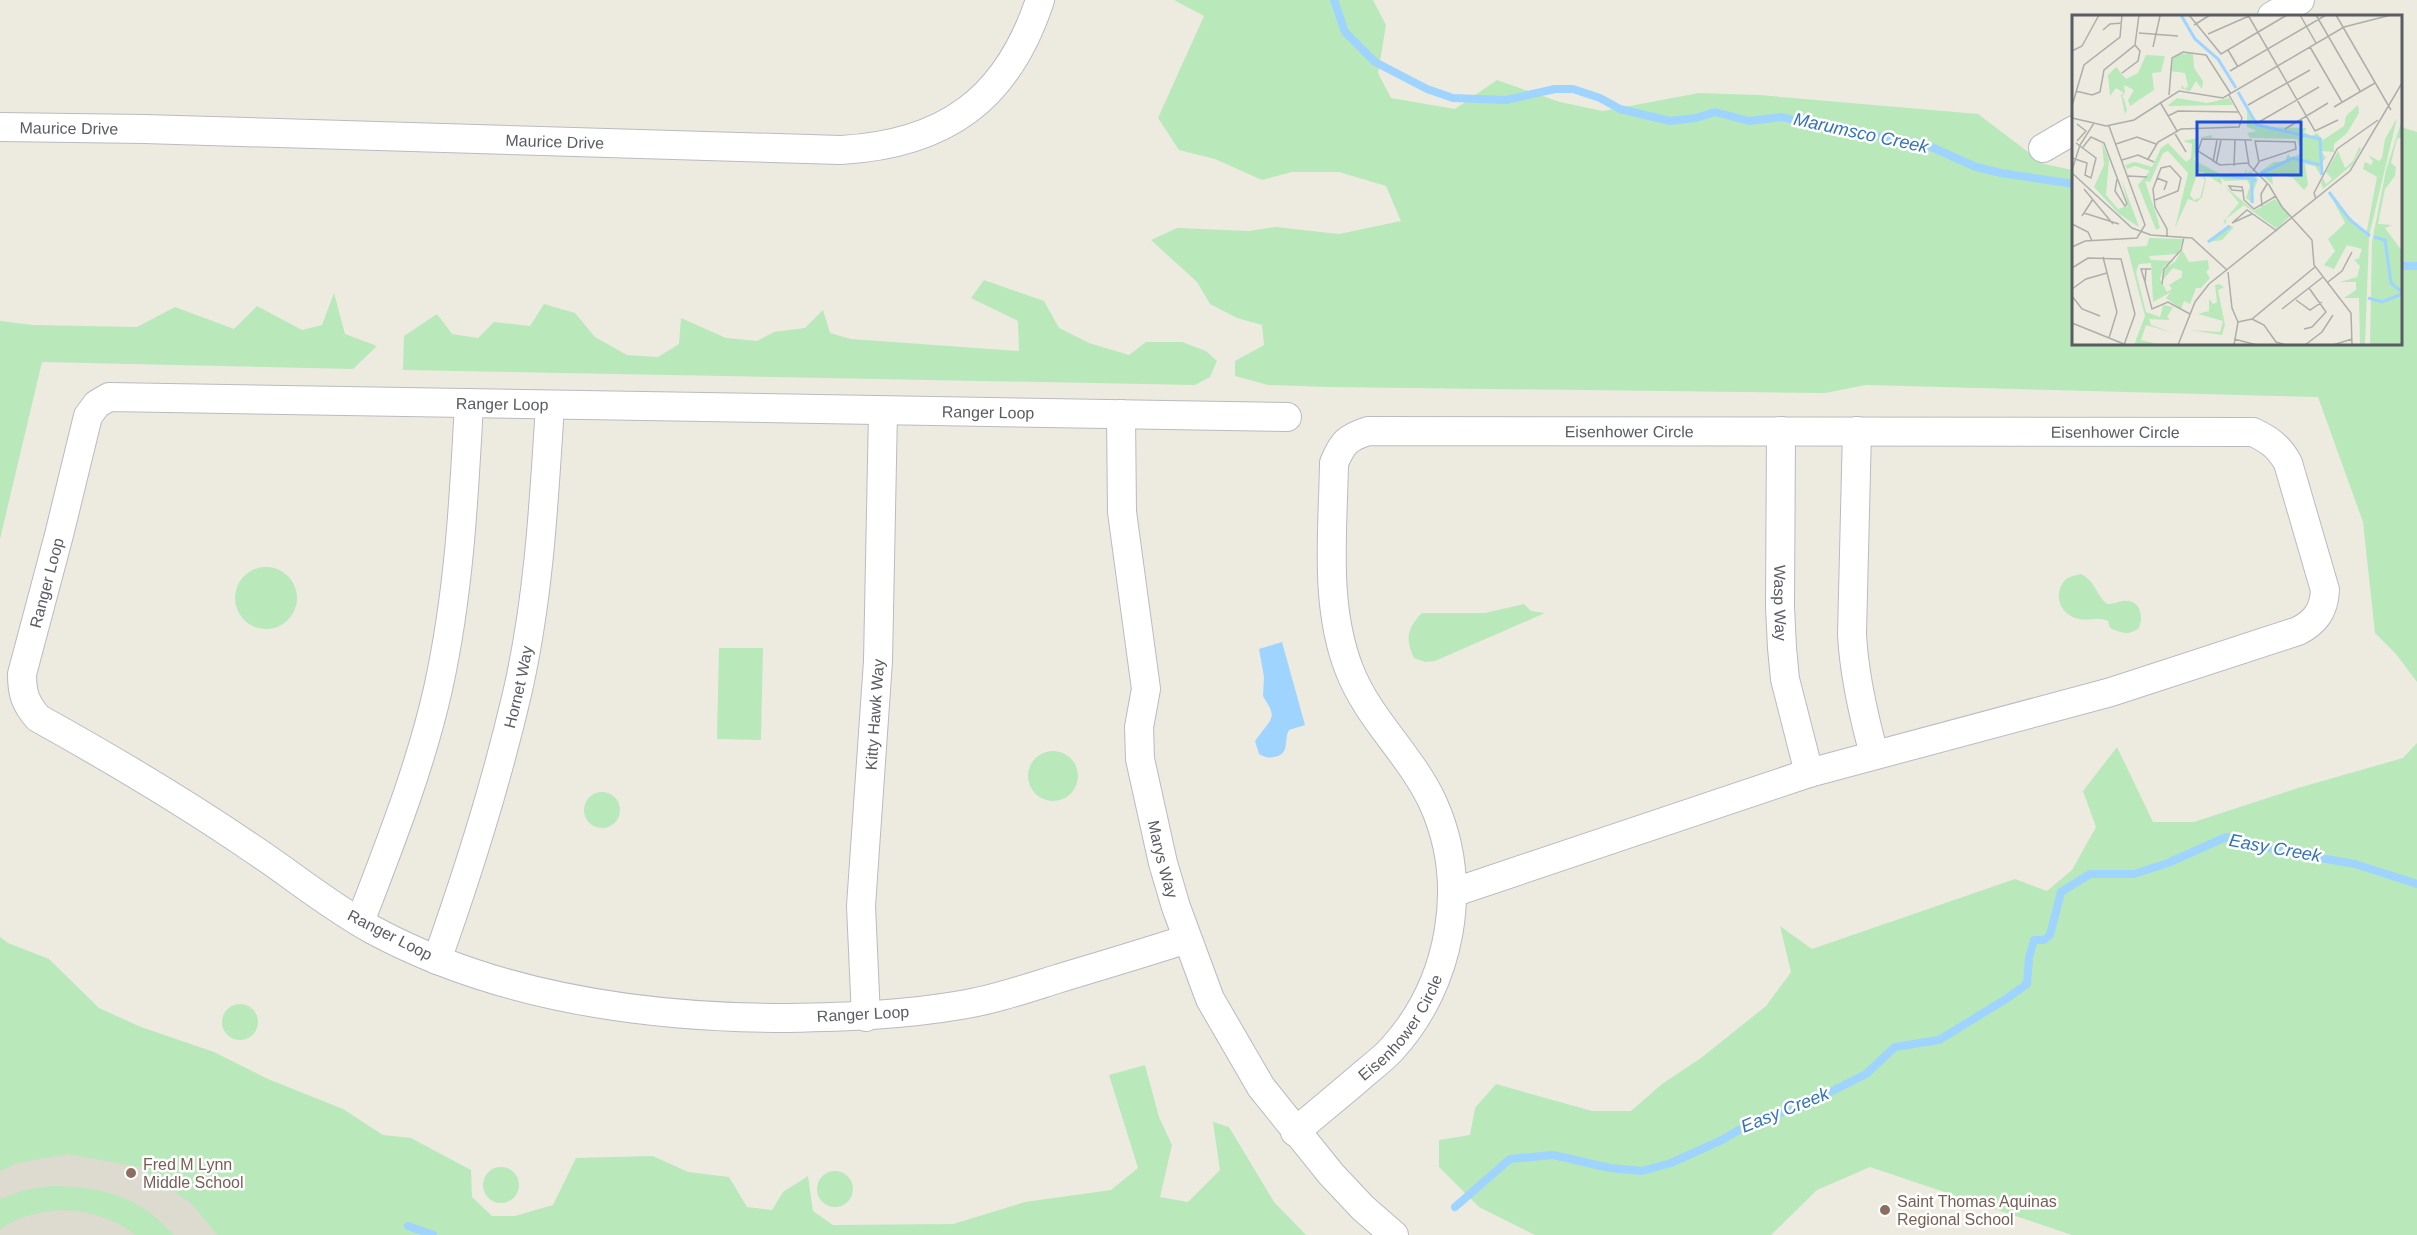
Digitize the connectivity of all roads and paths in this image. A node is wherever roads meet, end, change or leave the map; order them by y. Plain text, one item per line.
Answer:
1 (1040, 0) edge
2 (2300, 0) edge
3 (2274, 15) edge
4 (0, 127) edge
5 (2072, 131) edge
6 (2043, 148) dead end
7 (469, 403) junction
8 (550, 405) junction
9 (883, 411) junction
10 (1121, 414) junction
11 (1287, 417) dead end
12 (1781, 431) junction
13 (1857, 431) junction
14 (1874, 754) junction
15 (1809, 772) junction
16 (1452, 893) junction
17 (360, 922) junction
18 (1187, 939) junction
19 (437, 960) junction
20 (866, 1017) junction
21 (1295, 1132) junction
22 (1394, 1235) edge

1 - 4 street, Maurice Drive
2 - 3 street
5 - 6 street
7 - 8 street, Ranger Loop
7 - 17 street
7 - 17 street, Ranger Loop
8 - 9 street, Ranger Loop
8 - 19 street, Hornet Way
9 - 10 street, Ranger Loop
9 - 20 street, Kitty Hawk Way
10 - 11 street, Ranger Loop
10 - 18 street, Marys Way
12 - 13 street, Eisenhower Circle
12 - 15 street, Wasp Way
12 - 16 street, Eisenhower Circle
13 - 14 street
13 - 14 street, Eisenhower Circle
14 - 15 street, Eisenhower Circle
15 - 16 street, Eisenhower Circle
16 - 21 street, Eisenhower Circle
17 - 19 street, Ranger Loop
18 - 20 street, Ranger Loop
18 - 21 street, Marys Way
19 - 20 street, Ranger Loop
21 - 22 street, Marys Way

